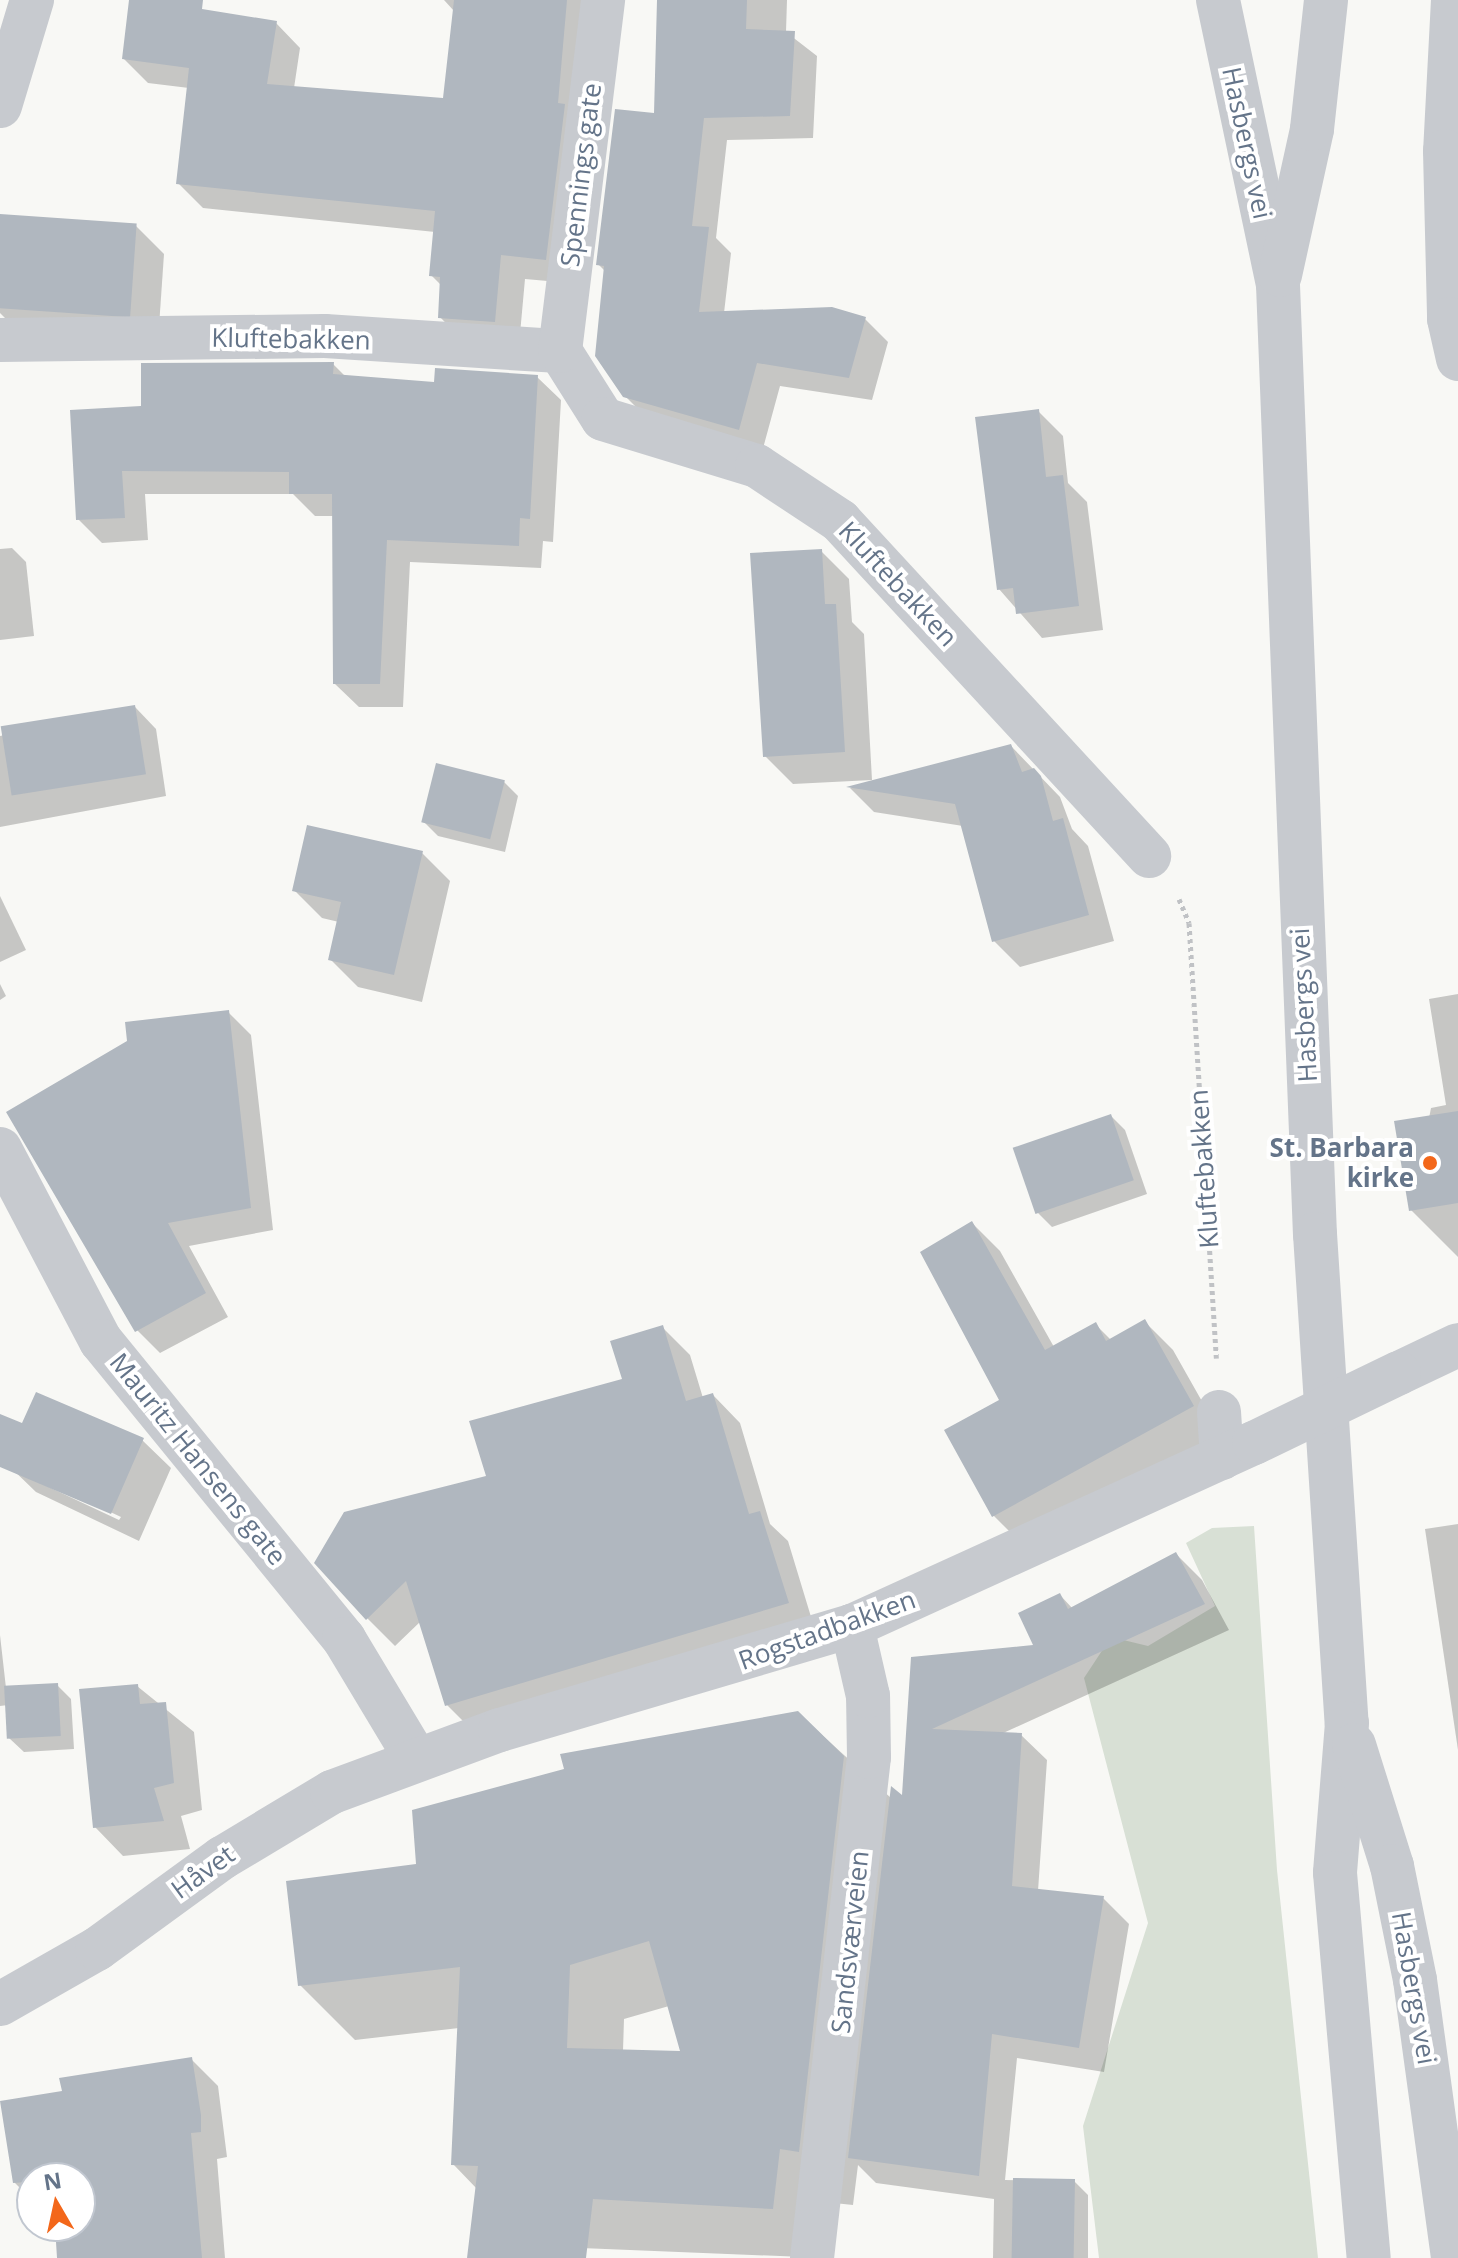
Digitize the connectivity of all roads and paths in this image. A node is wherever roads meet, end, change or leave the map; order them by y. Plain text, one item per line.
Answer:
1 (32, 0) edge
2 (603, 0) edge
3 (1218, 0) edge
4 (1326, 0) edge
5 (1453, 0) edge
6 (0, 106) edge
7 (1278, 285) junction
8 (0, 340) edge
9 (560, 351) junction
10 (1458, 359) edge
11 (1149, 856) joint
12 (0, 1149) edge
13 (1458, 1345) edge
14 (1219, 1412) joint
15 (1238, 1450) junction
16 (852, 1626) junction
17 (1347, 1723) junction
18 (415, 1757) junction
19 (0, 2004) edge
20 (812, 2258) edge
21 (1369, 2258) edge
22 (1453, 2258) edge

1 - 6 street
2 - 9 street, Spennings gate
3 - 7 street, Hasbergs vei
4 - 7 street, Hasbergs vei
5 - 10 street
7 - 17 street, Hasbergs vei
8 - 9 street, Kluftebakken
9 - 11 street, Kluftebakken
11 - 14 path, Kluftebakken
12 - 18 street, Mauritz Hansens gate
13 - 15 street, Rogstadbakken, bridge
14 - 15 street
15 - 16 street, Rogstadbakken
16 - 18 street, Rogstadbakken
16 - 20 street, Sandsværveien
17 - 21 street, Hasbergs vei
17 - 22 street, Hasbergs vei
18 - 19 street, Håvet

